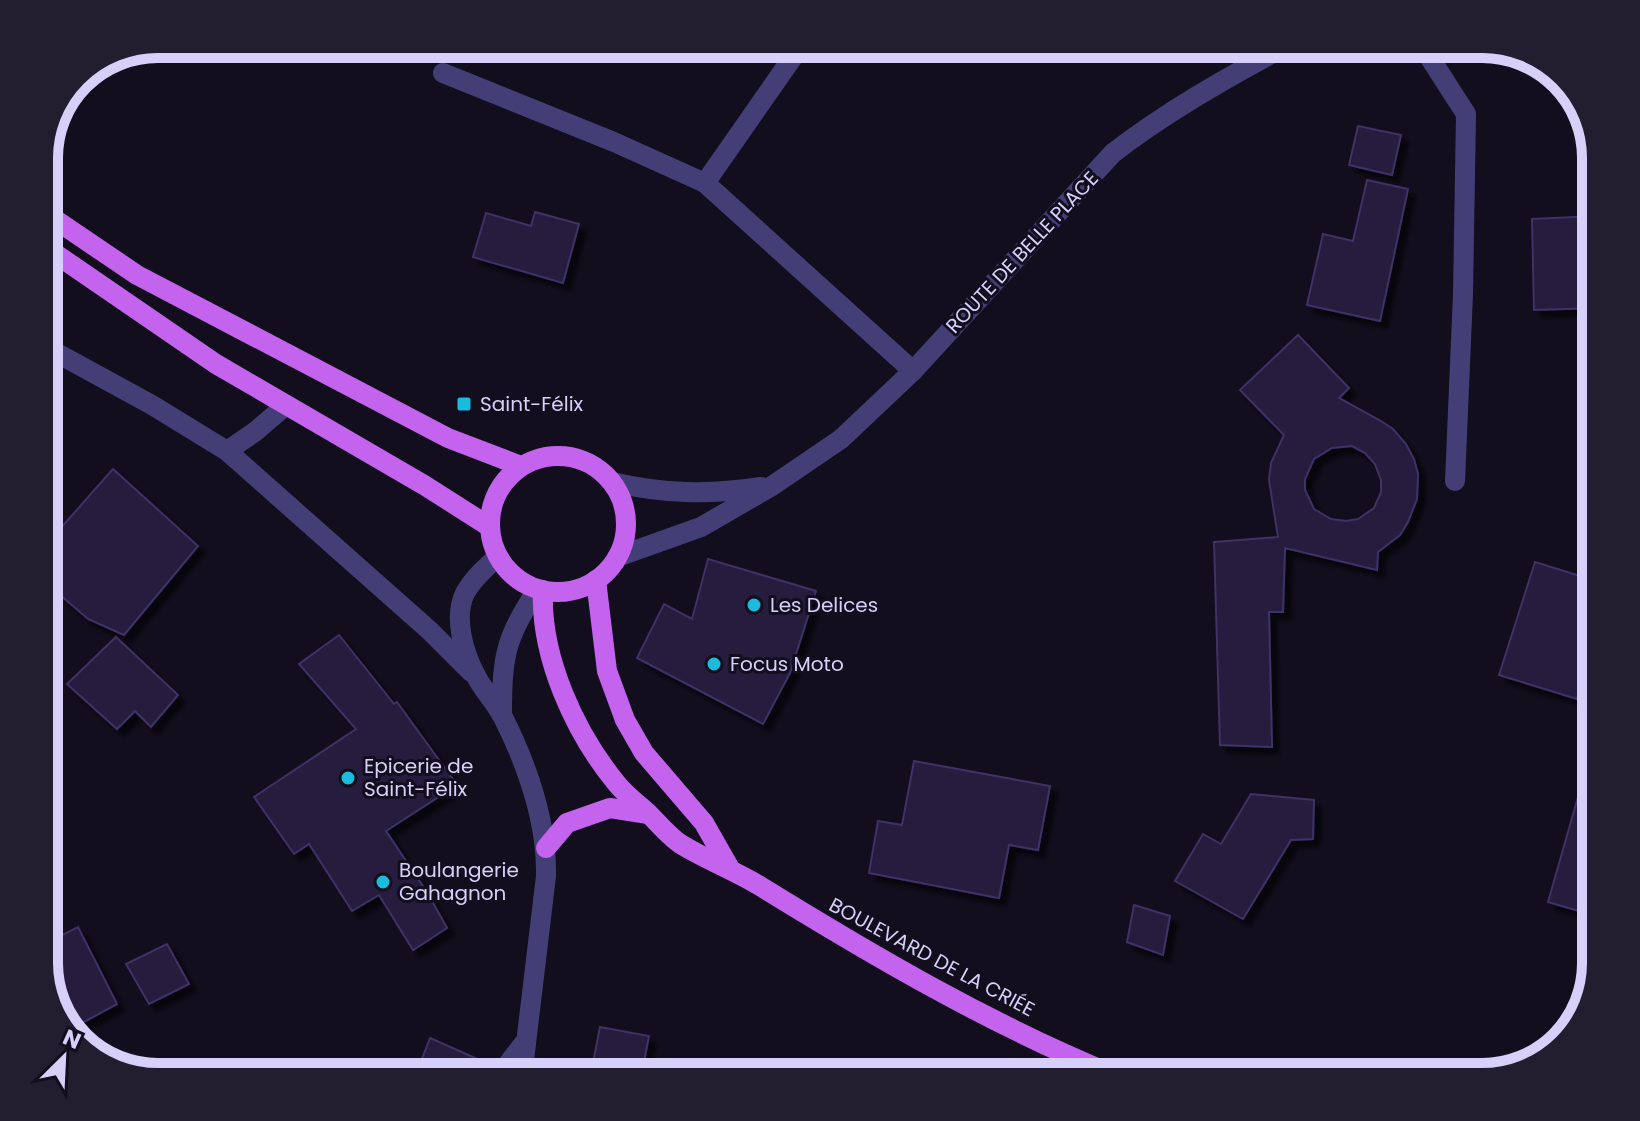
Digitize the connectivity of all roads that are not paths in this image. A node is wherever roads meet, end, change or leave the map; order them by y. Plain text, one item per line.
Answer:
1 (792, 58) edge
2 (1263, 58) edge
3 (1430, 58) edge
4 (443, 73) dead end
5 (705, 183) junction
6 (58, 221) edge
7 (58, 256) edge
8 (58, 354) edge
9 (913, 371) junction
10 (285, 406) junction
11 (227, 451) junction
12 (521, 466) junction
13 (1455, 481) dead end
14 (612, 482) junction
15 (772, 486) junction
16 (490, 527) junction
17 (498, 556) junction
18 (617, 557) junction
19 (596, 580) junction
20 (540, 589) junction
21 (476, 677) junction
22 (502, 715) junction
23 (650, 814) junction
24 (546, 848) junction
25 (729, 867) junction
26 (524, 1043) junction
27 (509, 1063) edge
28 (523, 1063) edge
29 (1085, 1063) edge

1 - 5 street
2 - 9 street, ROUTE DE BELLE PLACE
3 - 13 street
4 - 5 street
5 - 9 street
6 - 12 main road
7 - 10 main road
8 - 11 street
9 - 15 street, ROUTE DE BELLE PLACE
10 - 11 street
10 - 16 main road
11 - 21 street
12 - 14 main road
12 - 16 main road
14 - 15 street, ROUTE DE BELLE PLACE
14 - 18 main road
15 - 18 street, ROUTE DE BELLE PLACE
16 - 17 main road
17 - 20 main road
17 - 21 street
18 - 19 main road
19 - 20 main road
19 - 25 main road, BOULEVARD DE LA CRIÉE
20 - 22 street
20 - 23 main road, BOULEVARD DE LA CRIÉE
21 - 22 street
22 - 24 street
23 - 24 main road
23 - 25 main road, BOULEVARD DE LA CRIÉE
24 - 26 street
25 - 29 main road, BOULEVARD DE LA CRIÉE
26 - 27 street
26 - 28 street

